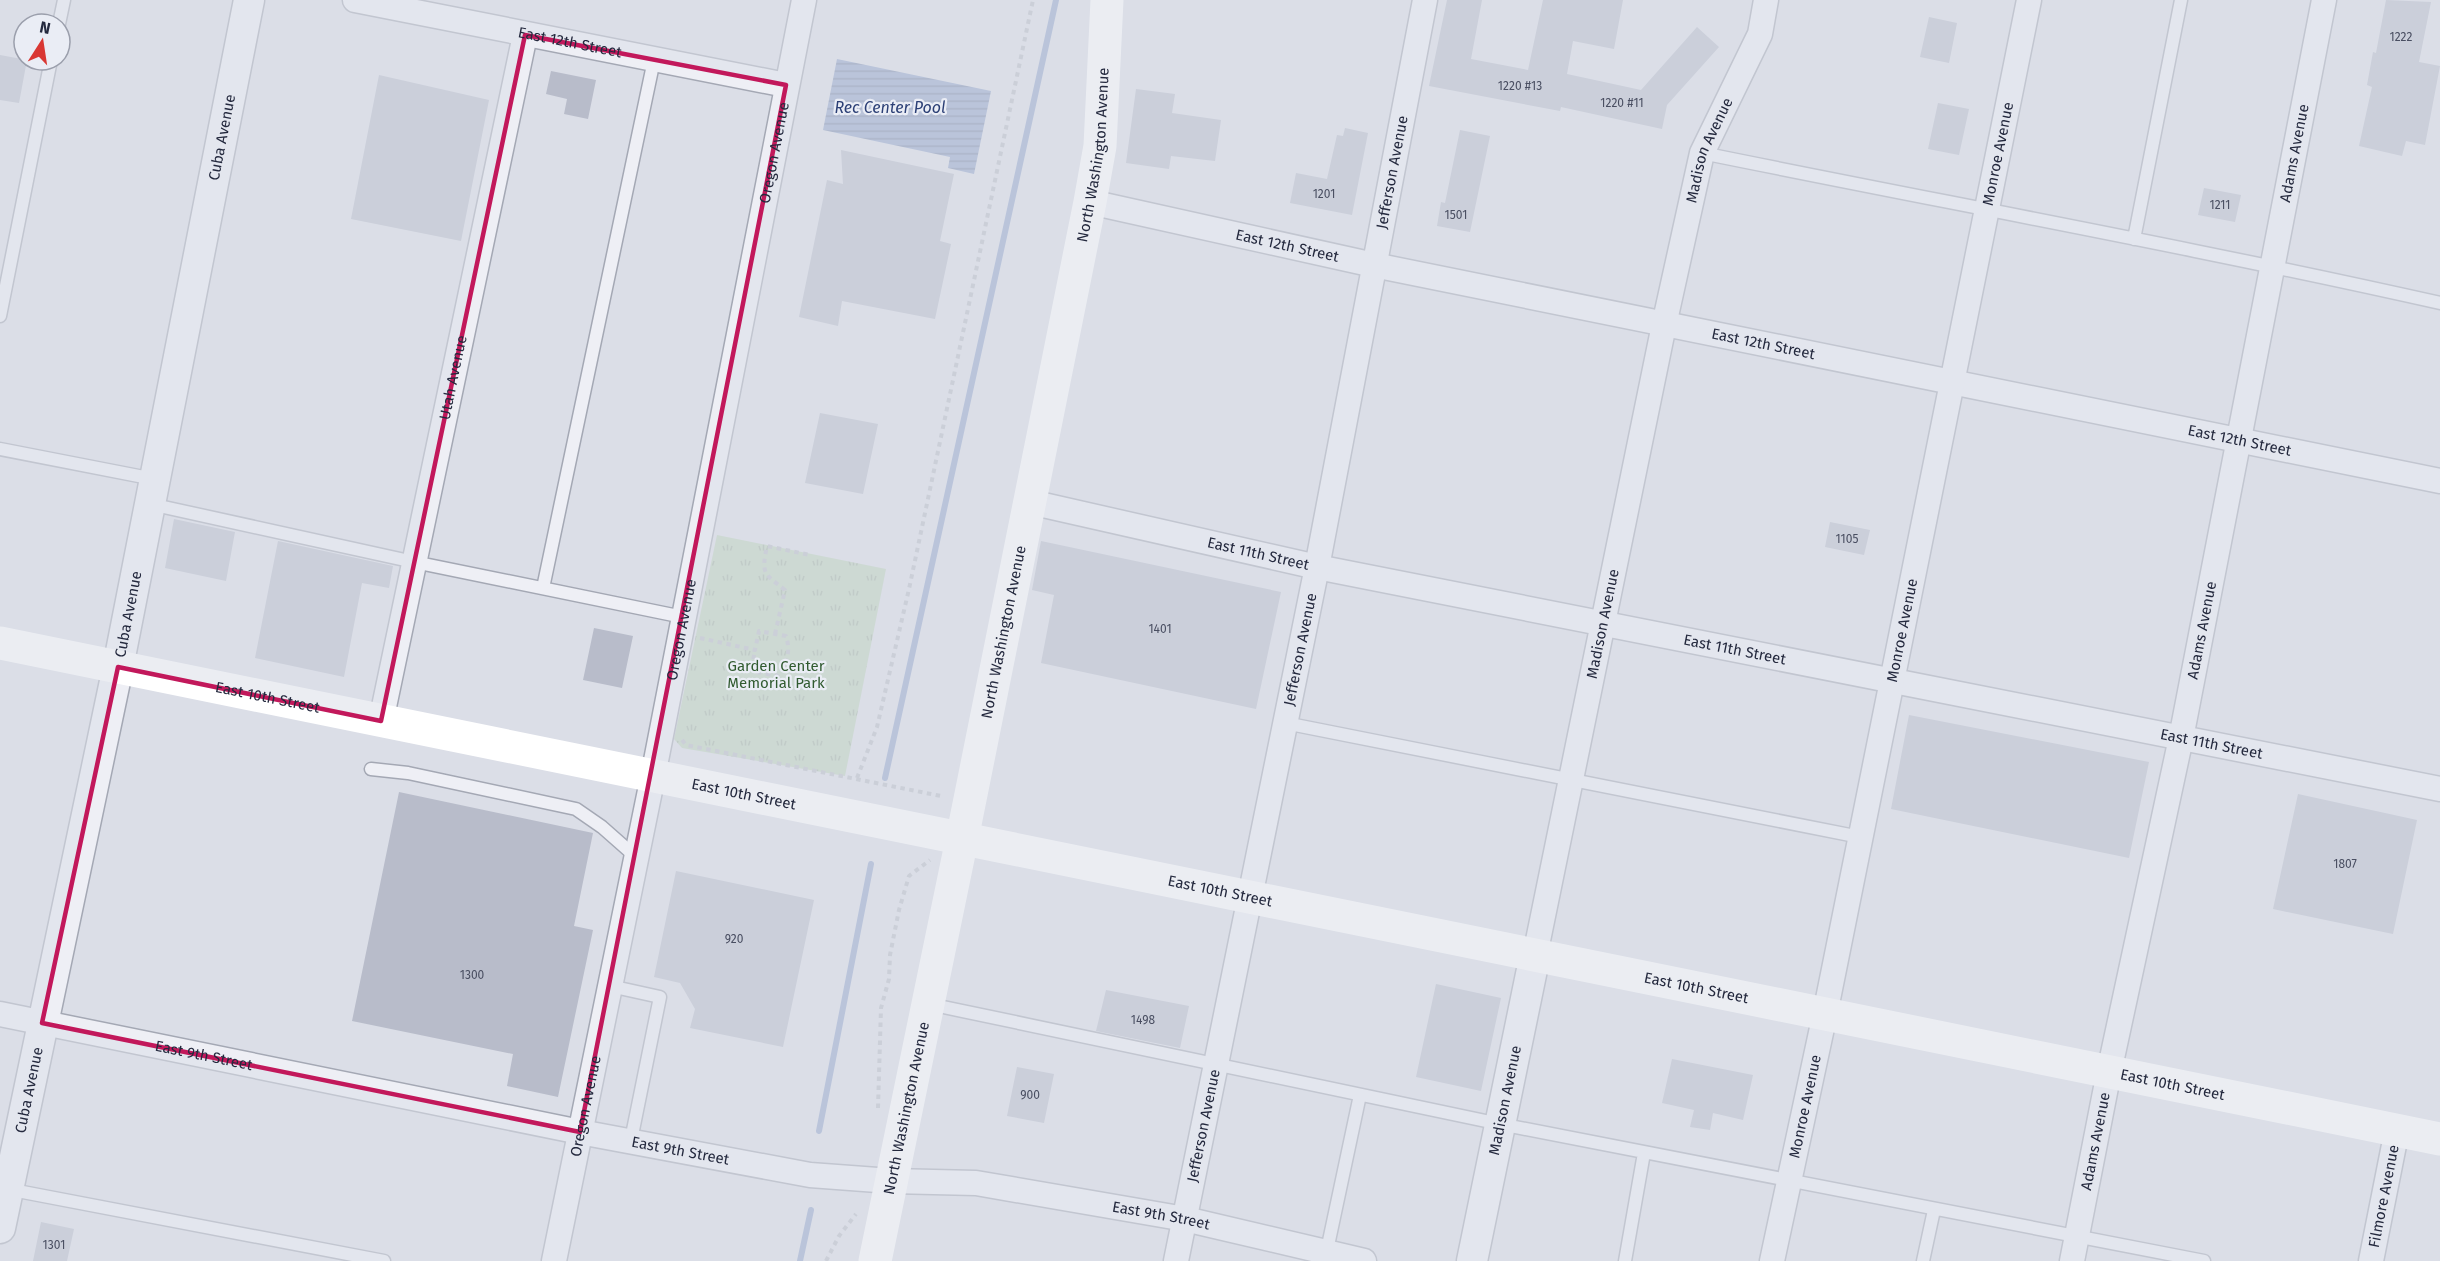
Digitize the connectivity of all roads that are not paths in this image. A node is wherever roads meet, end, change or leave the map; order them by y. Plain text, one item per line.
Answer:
1 (249, 0) edge
2 (355, 0) edge
3 (804, 0) edge
4 (1107, 0) edge
5 (1425, 0) edge
6 (1767, 0) edge
7 (2029, 0) edge
8 (2181, 0) edge
9 (2324, 0) edge
10 (525, 35) junction
11 (654, 60) junction
12 (49, 72) edge
13 (786, 85) junction
14 (1702, 153) junction
15 (1090, 202) junction
16 (1986, 211) junction
17 (2134, 239) junction
18 (1374, 265) junction
19 (2272, 266) junction
20 (2440, 303) edge
21 (0, 316) edge
22 (1664, 325) junction
23 (1952, 382) junction
24 (2237, 439) junction
25 (0, 449) edge
26 (2440, 481) edge
27 (153, 492) junction
28 (1030, 502) junction
29 (414, 562) junction
30 (1317, 567) junction
31 (543, 588) junction
32 (692, 622) junction
33 (1604, 622) junction
34 (0, 644) edge
35 (118, 667) junction
36 (1891, 680) junction
37 (381, 721) junction
38 (1285, 723) junction
39 (2181, 738) junction
40 (371, 769) dead end
41 (653, 776) junction
42 (1571, 781) junction
43 (2440, 789) edge
44 (1860, 837) junction
45 (962, 839) junction
46 (636, 857) junction
47 (1249, 897) junction
48 (1535, 955) junction
49 (610, 986) junction
50 (928, 1004) junction
51 (0, 1014) edge
52 (1825, 1014) junction
53 (42, 1023) junction
54 (1216, 1065) junction
55 (2109, 1072) junction
56 (1360, 1095) junction
57 (1500, 1124) junction
58 (2397, 1130) junction
59 (580, 1132) junction
60 (2440, 1139) edge
61 (631, 1140) junction
62 (1644, 1153) junction
63 (879, 1180) junction
64 (1789, 1182) junction
65 (4, 1188) edge
66 (1934, 1210) junction
67 (1185, 1219) junction
68 (0, 1228) edge
69 (2077, 1237) junction
70 (1326, 1257) edge
71 (384, 1261) edge
72 (554, 1261) edge
73 (875, 1261) edge
74 (1176, 1261) edge
75 (1364, 1261) edge
76 (1472, 1261) edge
77 (1625, 1261) edge
78 (1772, 1261) edge
79 (1923, 1261) edge
80 (2072, 1261) edge
81 (2204, 1261) edge
82 (2371, 1261) edge

1 - 27 street, Cuba Avenue
2 - 10 street, East 12th Street
3 - 13 street, Oregon Avenue
4 - 15 main road, North Washington Avenue
5 - 18 street, Jefferson Avenue
6 - 14 street, Madison Avenue
7 - 16 street, Monroe Avenue
8 - 17 lane
9 - 19 street, Adams Avenue
10 - 11 street, East 12th Street
10 - 29 street, Utah Avenue
11 - 13 street, East 12th Street
11 - 31 lane
12 - 21 lane
13 - 32 street, Oregon Avenue
14 - 16 lane
14 - 22 street, Madison Avenue
15 - 18 street, East 12th Street
15 - 28 main road, North Washington Avenue
16 - 17 lane
16 - 23 street, Monroe Avenue
17 - 19 lane
18 - 22 street, East 12th Street
18 - 30 street, Jefferson Avenue
19 - 20 lane
19 - 24 street, Adams Avenue
22 - 23 street, East 12th Street
22 - 33 street, Madison Avenue
23 - 24 street, East 12th Street
23 - 36 street, Monroe Avenue
24 - 26 street, East 12th Street
24 - 39 street, Adams Avenue
25 - 27 lane
27 - 29 lane
27 - 35 street, Cuba Avenue
28 - 30 street, East 11th Street
28 - 45 main road, North Washington Avenue
29 - 31 lane
29 - 37 street, Utah Avenue
30 - 33 street, East 11th Street
30 - 38 street, Jefferson Avenue
31 - 32 lane
32 - 41 street, Oregon Avenue
33 - 36 street, East 11th Street
33 - 42 street, Madison Avenue
34 - 35 main road, East 10th Street
35 - 37 main road, East 10th Street
35 - 53 street, Cuba Avenue
36 - 39 street, East 11th Street
36 - 44 street, Monroe Avenue
37 - 41 main road, East 10th Street
38 - 42 lane
38 - 47 street, Jefferson Avenue
39 - 43 street, East 11th Street
39 - 55 street, Adams Avenue
40 - 46 lane
41 - 45 main road, East 10th Street
41 - 46 street, Oregon Avenue
42 - 44 lane
42 - 48 street, Madison Avenue
44 - 52 street, Monroe Avenue
45 - 47 main road, East 10th Street
45 - 50 main road, North Washington Avenue
46 - 49 street, Oregon Avenue
47 - 48 main road, East 10th Street
47 - 54 street, Jefferson Avenue
48 - 52 main road, East 10th Street
48 - 57 street, Madison Avenue
49 - 59 street, Oregon Avenue
49 - 61 lane
50 - 54 lane
50 - 63 main road, North Washington Avenue
51 - 53 street, East 9th Street
52 - 55 main road, East 10th Street
52 - 64 street, Monroe Avenue
53 - 59 street, East 9th Street
53 - 65 street, Cuba Avenue
54 - 56 lane
54 - 67 street, Jefferson Avenue
55 - 58 main road, East 10th Street
55 - 69 street, Adams Avenue
56 - 57 lane
56 - 70 lane
57 - 62 lane
57 - 76 street, Madison Avenue
58 - 60 main road, East 10th Street
58 - 82 street, Filmore Avenue
59 - 61 street, East 9th Street
59 - 72 street, Oregon Avenue
61 - 63 street, East 9th Street
62 - 64 lane
62 - 77 lane
63 - 67 street, East 9th Street
63 - 73 main road, North Washington Avenue
64 - 66 lane
64 - 78 street, Monroe Avenue
65 - 68 street, Cuba Avenue
65 - 71 lane
66 - 69 lane
66 - 79 lane
67 - 70 street, East 9th Street
67 - 74 street, Jefferson Avenue
69 - 80 street, Adams Avenue
69 - 81 lane
70 - 75 street, East 9th Street

